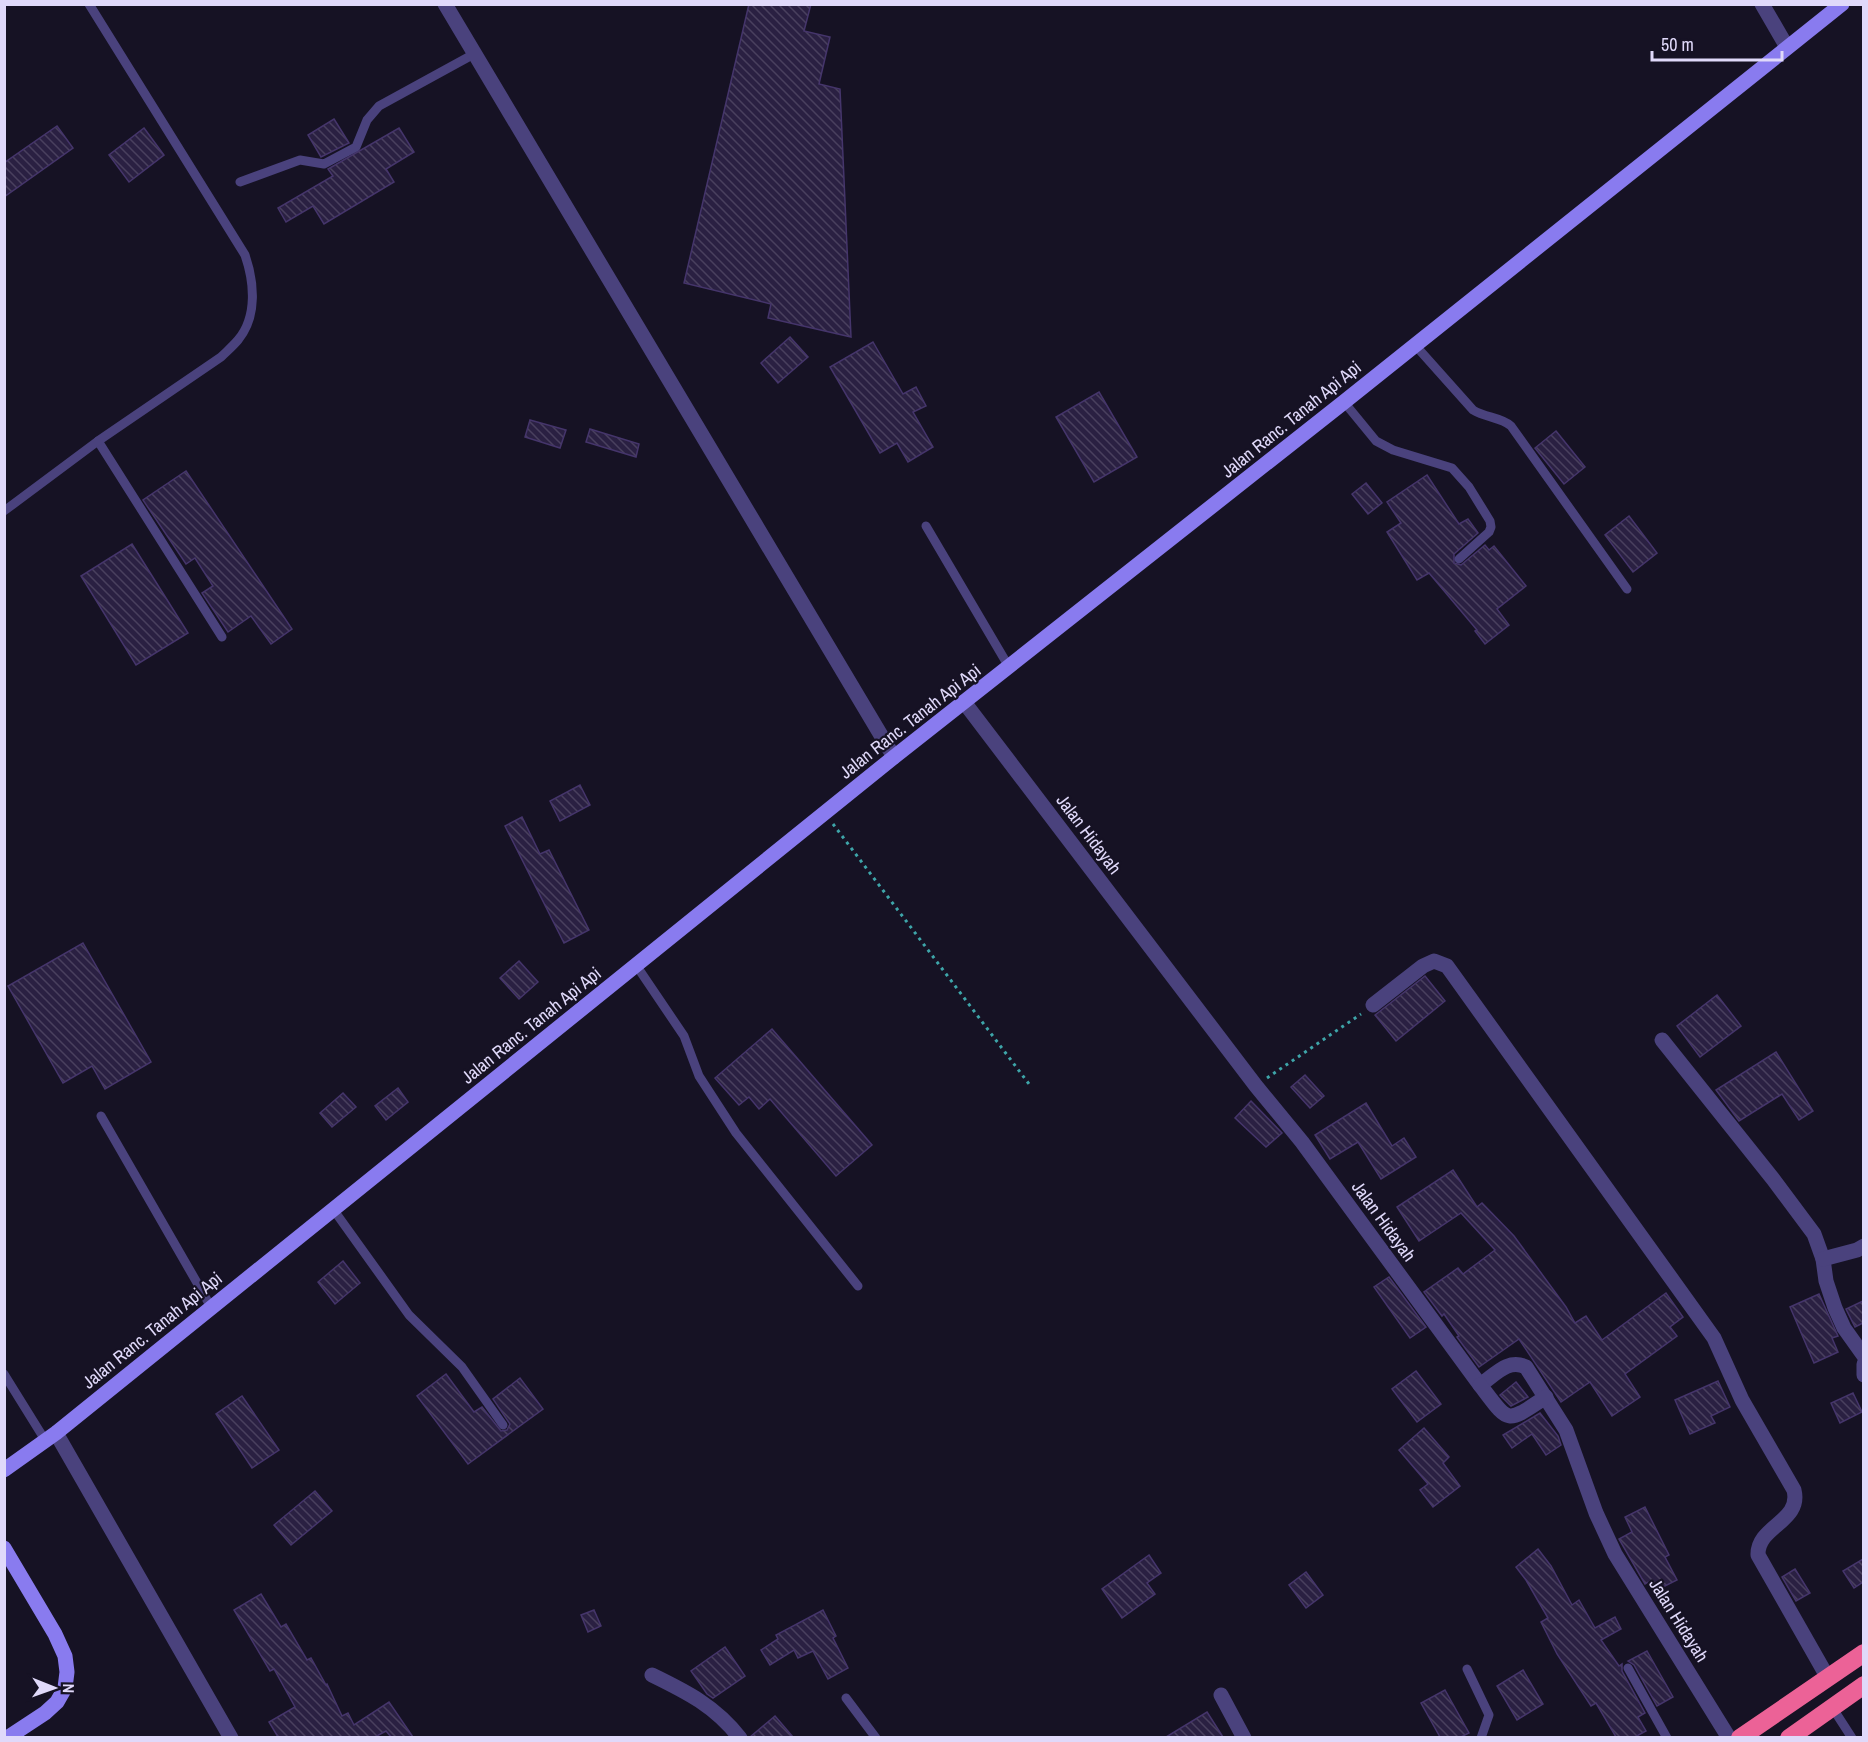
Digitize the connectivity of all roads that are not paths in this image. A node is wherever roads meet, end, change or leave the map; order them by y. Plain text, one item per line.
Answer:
1 (89, 4) edge
2 (445, 4) edge
3 (1762, 4) edge
4 (1842, 4) edge
5 (1787, 47) junction
6 (474, 54) junction
7 (240, 182) dead end
8 (1415, 345) junction
9 (1344, 402) junction
10 (98, 441) junction
11 (4, 512) edge
12 (926, 526) dead end
13 (1459, 559) dead end
14 (1627, 589) dead end
15 (222, 637) dead end
16 (1009, 667) junction
17 (964, 702) junction
18 (894, 757) junction
19 (636, 965) junction
20 (1373, 1005) road end
21 (1662, 1040) dead end
22 (101, 1116) dead end
23 (333, 1209) junction
24 (1863, 1246) edge
25 (1823, 1259) junction
26 (858, 1286) dead end
27 (211, 1307) junction
28 (1863, 1356) edge
29 (1863, 1364) edge
30 (4, 1374) edge
31 (1863, 1375) edge
32 (1480, 1385) junction
33 (1546, 1397) junction
34 (503, 1425) dead end
35 (50, 1437) junction
36 (4, 1470) edge
37 (4, 1548) edge
38 (1863, 1653) edge
39 (1628, 1668) dead end
40 (1467, 1670) dead end
41 (652, 1675) dead end
42 (1828, 1678) junction
43 (1863, 1685) edge
44 (1221, 1695) dead end
45 (846, 1698) dead end
46 (1832, 1707) junction
47 (7, 1737) edge
48 (231, 1737) edge
49 (740, 1737) edge
50 (876, 1737) edge
51 (1244, 1737) edge
52 (1481, 1737) edge
53 (1666, 1737) edge
54 (1729, 1737) edge
55 (1740, 1737) edge
56 (1789, 1737) edge
57 (1852, 1737) edge

1 - 10 lane
2 - 6 street
3 - 5 street
4 - 5 street, Jalan Ranc. Tanah Api Api
5 - 8 street, Jalan Ranc. Tanah Api Api
6 - 7 lane
6 - 18 street
8 - 9 street, Jalan Ranc. Tanah Api Api
8 - 14 lane
9 - 13 lane
9 - 16 street, Jalan Ranc. Tanah Api Api
10 - 11 lane
10 - 15 lane
12 - 16 lane
16 - 17 street, Jalan Ranc. Tanah Api Api
17 - 18 street, Jalan Ranc. Tanah Api Api
17 - 32 street, Jalan Hidayah
18 - 19 street, Jalan Ranc. Tanah Api Api
19 - 23 street, Jalan Ranc. Tanah Api Api
19 - 26 lane
20 - 42 street
21 - 25 street
22 - 27 lane
23 - 27 street, Jalan Ranc. Tanah Api Api
23 - 34 lane
24 - 25 street
25 - 28 street
27 - 35 street, Jalan Ranc. Tanah Api Api
29 - 31 street
30 - 35 lane
32 - 33 street
32 - 33 street, Jalan Hidayah
33 - 54 street, Jalan Hidayah
35 - 36 street, Jalan Ranc. Tanah Api Api
35 - 48 street
37 - 47 street
38 - 42 highway
39 - 53 lane
40 - 52 lane
41 - 49 street
42 - 55 highway
43 - 46 highway
44 - 51 street
45 - 50 lane
46 - 56 highway
46 - 57 lane

